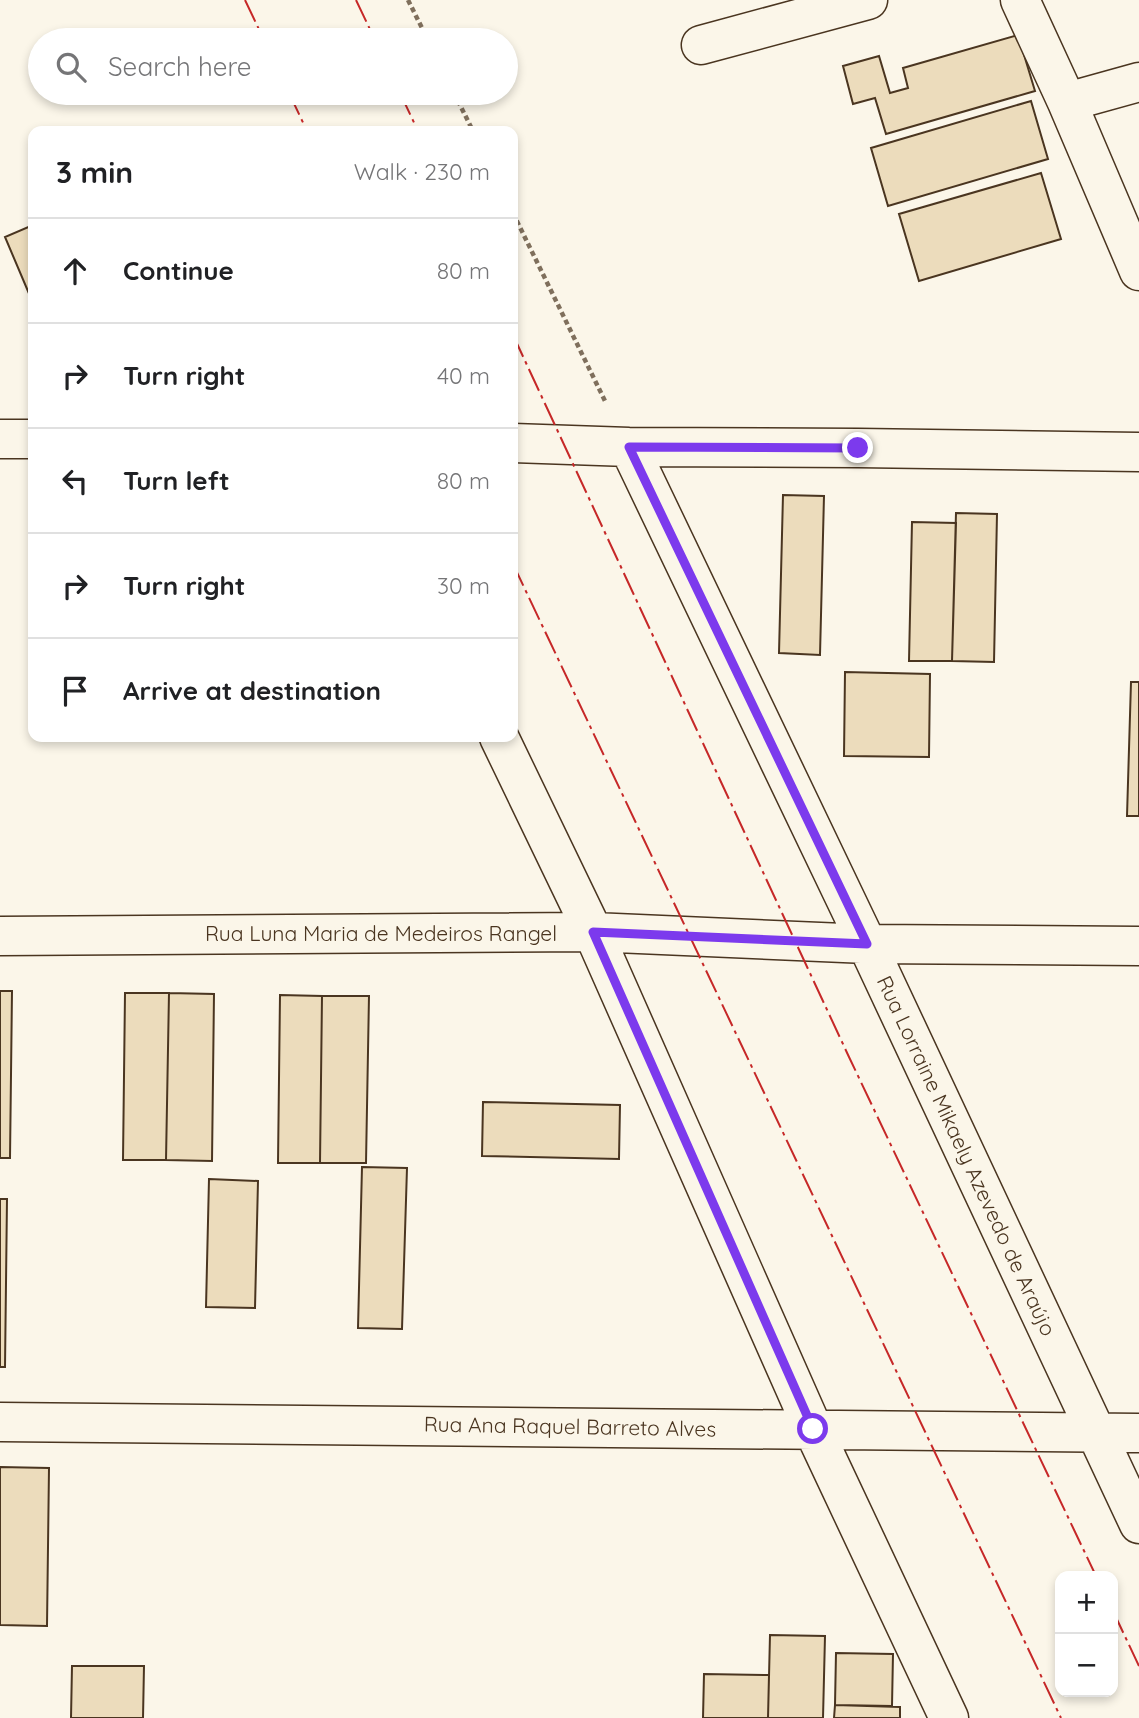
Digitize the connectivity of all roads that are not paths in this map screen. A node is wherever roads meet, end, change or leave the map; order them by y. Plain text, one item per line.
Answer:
1 (868, 0) edge
2 (1020, 0) edge
3 (701, 45) dead end
4 (1139, 82) edge
5 (1067, 103) junction
6 (1139, 271) edge
7 (0, 439) edge
8 (28, 439) edge
9 (518, 443) edge
10 (629, 447) junction
11 (1139, 453) edge
12 (501, 742) edge
13 (593, 932) junction
14 (0, 936) edge
15 (867, 944) junction
16 (1139, 946) edge
17 (0, 1422) edge
18 (813, 1429) junction
19 (1095, 1432) junction
20 (1139, 1433) edge
21 (1139, 1524) edge
22 (949, 1718) edge

1 - 3 street
2 - 5 street
4 - 5 street
5 - 6 street
7 - 8 street
9 - 10 street
10 - 11 street
10 - 15 street, Rua Lorraine Mikaely Azevedo de Araújo
12 - 13 street
13 - 14 street, Rua Luna Maria de Medeiros Rangel
13 - 15 street, Rua Luna Maria de Medeiros Rangel
13 - 18 street
15 - 16 street, Rua Luna Maria de Medeiros Rangel
15 - 19 street, Rua Lorraine Mikaely Azevedo de Araújo
17 - 18 street, Rua Ana Raquel Barreto Alves
18 - 19 street, Rua Ana Raquel Barreto Alves
18 - 22 street
19 - 20 street, Rua Ana Raquel Barreto Alves
19 - 21 street, Rua Lorraine Mikaely Azevedo de Araújo

